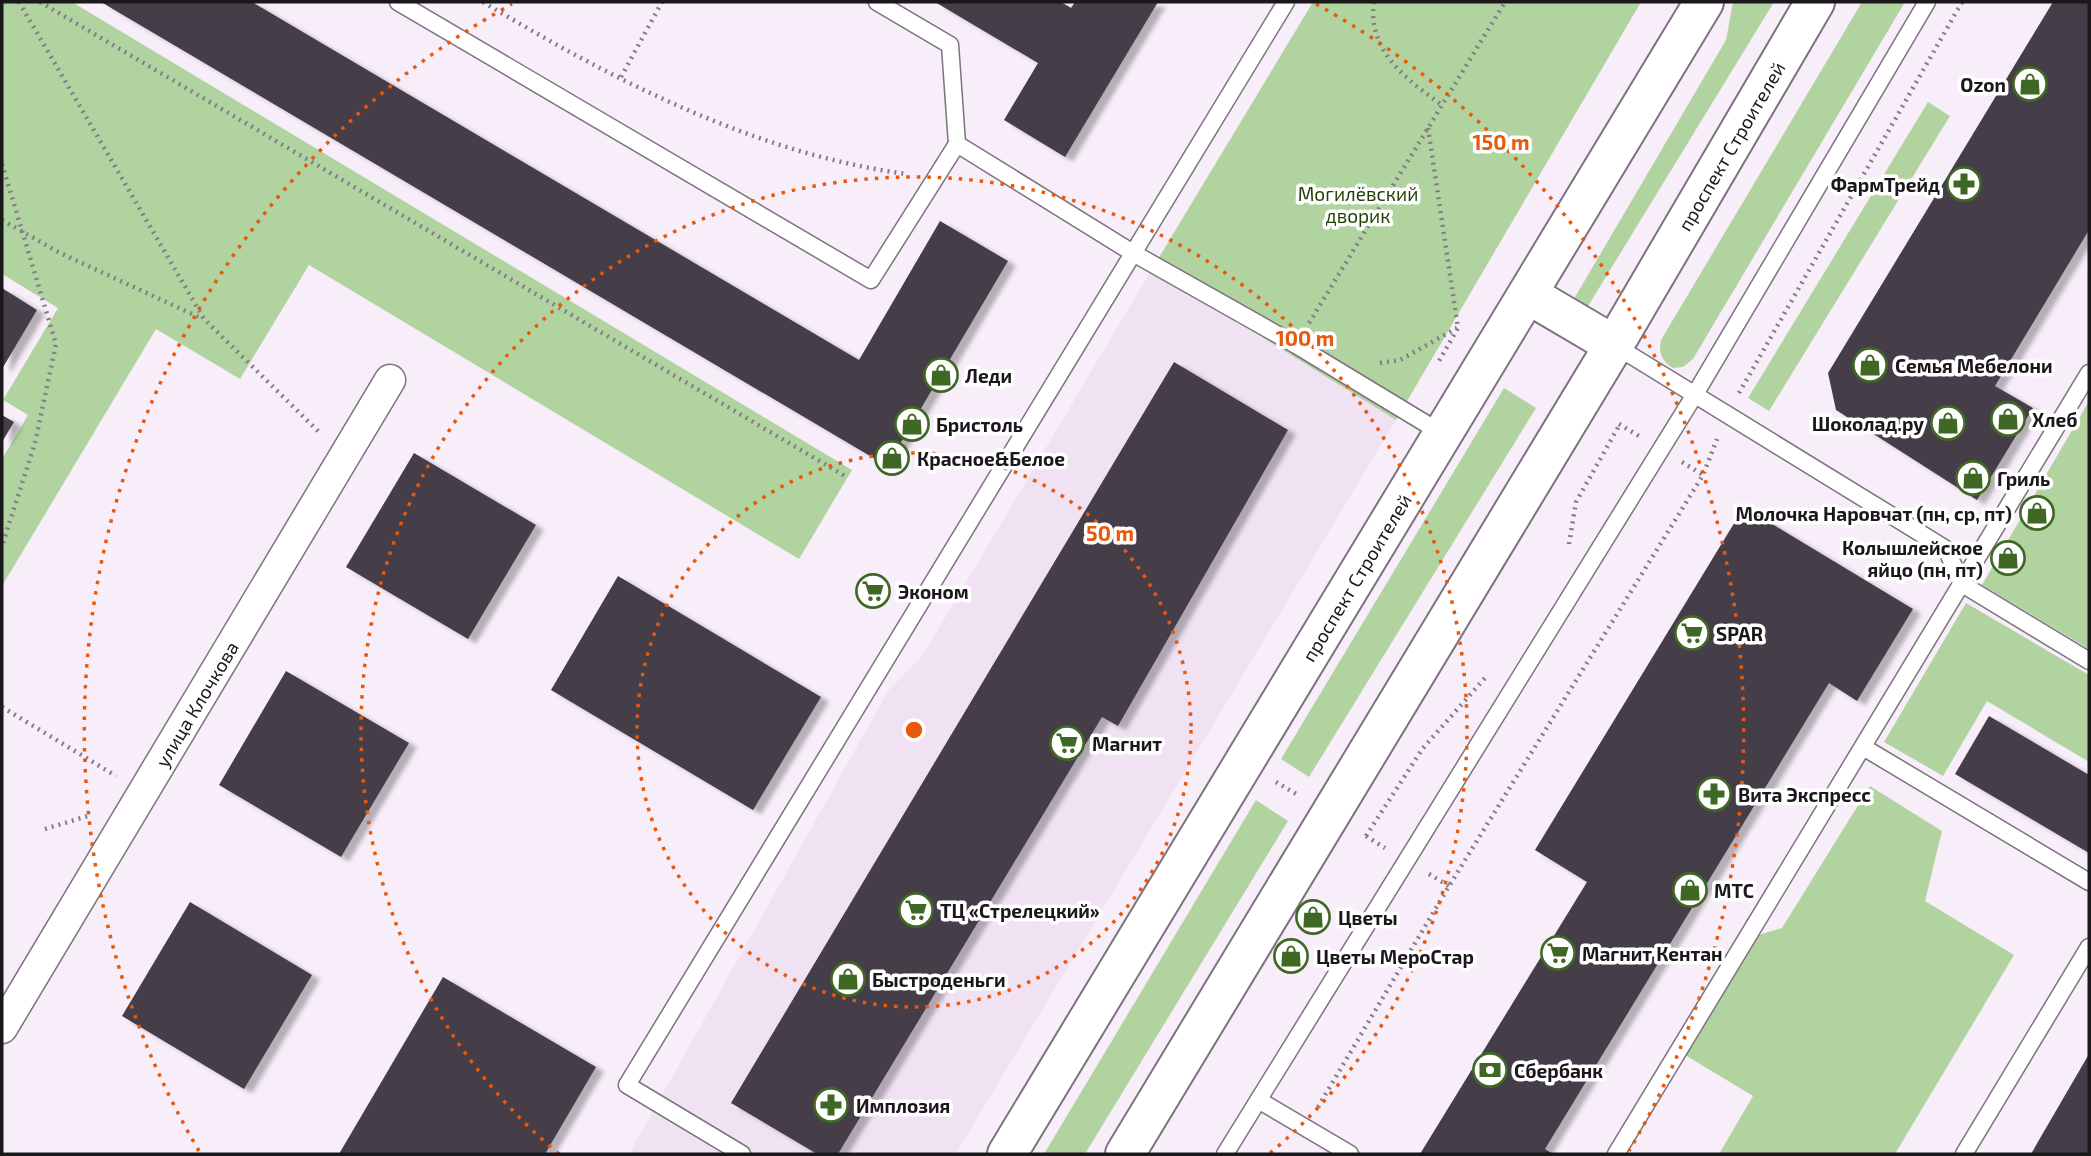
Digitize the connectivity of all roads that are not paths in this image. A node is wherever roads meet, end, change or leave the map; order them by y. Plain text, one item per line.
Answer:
1 (398, 2) edge
2 (877, 2) edge
3 (1286, 2) edge
4 (1704, 2) edge
5 (1815, 2) edge
6 (1927, 2) edge
7 (957, 144) junction
8 (1133, 253) junction
9 (1529, 295) junction
10 (1614, 345) junction
11 (2089, 373) edge
12 (390, 380) dead end
13 (1694, 396) junction
14 (1443, 435) junction
15 (1962, 584) junction
16 (2089, 661) edge
17 (1863, 747) junction
18 (2089, 882) edge
19 (2089, 947) edge
20 (2, 1028) edge
21 (1260, 1101) junction
22 (742, 1154) edge
23 (1007, 1154) edge
24 (1125, 1154) edge
25 (1225, 1154) edge
26 (1350, 1154) edge
27 (1616, 1154) edge
28 (1964, 1154) edge

1 - 7 lane
2 - 7 lane
3 - 8 lane
4 - 9 main road, проспект Строителей
5 - 10 main road, проспект Строителей
6 - 13 lane
7 - 8 lane
8 - 14 lane
8 - 22 lane
9 - 10 main road
9 - 14 main road, проспект Строителей
10 - 13 lane
10 - 24 main road, проспект Строителей
11 - 15 lane
12 - 20 street, улица Клочкова
13 - 15 lane
13 - 21 lane
14 - 23 main road, проспект Строителей
15 - 16 lane
15 - 17 lane
17 - 18 lane
17 - 27 lane
19 - 28 lane
21 - 25 lane
21 - 26 lane

